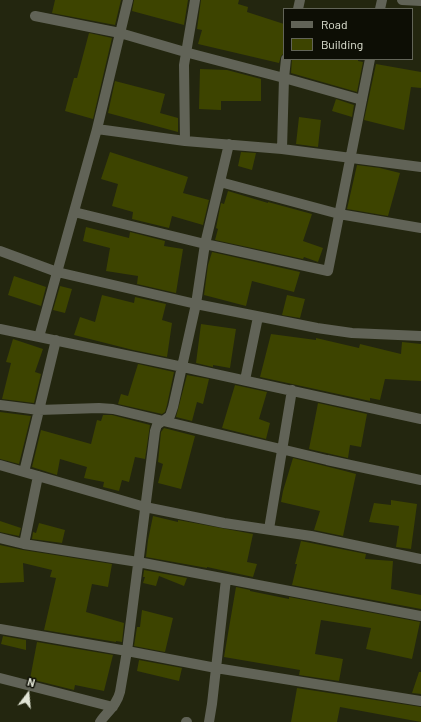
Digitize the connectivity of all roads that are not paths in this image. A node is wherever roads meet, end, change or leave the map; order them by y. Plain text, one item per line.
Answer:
1 (128, 0) edge
2 (195, 0) edge
3 (402, 0) edge
4 (421, 1) edge
5 (35, 16) dead end
6 (120, 33) junction
7 (185, 52) junction
8 (286, 60) edge
9 (370, 60) edge
10 (284, 78) junction
11 (362, 100) junction
12 (97, 129) junction
13 (185, 141) junction
14 (229, 144) junction
15 (282, 149) junction
16 (350, 158) junction
17 (421, 167) edge
18 (220, 182) junction
19 (74, 212) junction
20 (339, 214) junction
21 (421, 228) edge
22 (205, 244) junction
23 (0, 251) edge
24 (57, 272) junction
25 (196, 304) junction
26 (258, 317) junction
27 (0, 329) edge
28 (421, 336) edge
29 (39, 337) junction
30 (56, 340) junction
31 (183, 367) junction
32 (244, 380) junction
33 (292, 390) junction
34 (0, 404) edge
35 (39, 410) junction
36 (421, 419) edge
37 (163, 420) junction
38 (282, 449) junction
39 (0, 465) edge
40 (24, 472) junction
41 (38, 476) junction
42 (421, 480) edge
43 (145, 507) junction
44 (269, 530) junction
45 (0, 538) edge
46 (24, 544) junction
47 (421, 559) edge
48 (138, 562) junction
49 (226, 579) junction
50 (421, 616) edge
51 (0, 629) edge
52 (127, 651) junction
53 (216, 668) junction
54 (0, 678) edge
55 (421, 701) edge
56 (112, 707) junction
57 (100, 722) edge
58 (209, 722) edge

1 - 6 street
2 - 7 street
3 - 4 street
5 - 6 street
6 - 7 street
6 - 12 street
7 - 10 street
7 - 13 street
8 - 10 street
9 - 11 street
10 - 11 street
10 - 15 street
11 - 16 street
12 - 13 street
12 - 19 street
13 - 14 street
14 - 15 street
14 - 18 street
15 - 16 street
16 - 17 street
16 - 20 street
18 - 20 street
18 - 22 street
19 - 22 street
19 - 24 street
20 - 21 street
20 - 22 street
22 - 25 street
23 - 24 street
24 - 25 street
24 - 29 street
25 - 26 street
25 - 31 street
26 - 28 street
26 - 32 street
27 - 29 street
29 - 30 street
30 - 31 street
30 - 35 street
31 - 32 street
31 - 37 street
32 - 33 street
33 - 36 street
33 - 38 street
34 - 35 street
35 - 37 street
35 - 40 street
37 - 38 street
37 - 43 street
38 - 42 street
38 - 44 street
39 - 40 street
40 - 41 street
41 - 43 street
41 - 46 street
43 - 44 street
43 - 48 street
44 - 47 street
45 - 46 street
46 - 48 street
48 - 49 street
48 - 52 street
49 - 50 street
49 - 53 street
51 - 52 street
52 - 53 street
52 - 56 street
53 - 55 street
53 - 58 street
54 - 56 street
56 - 57 street

